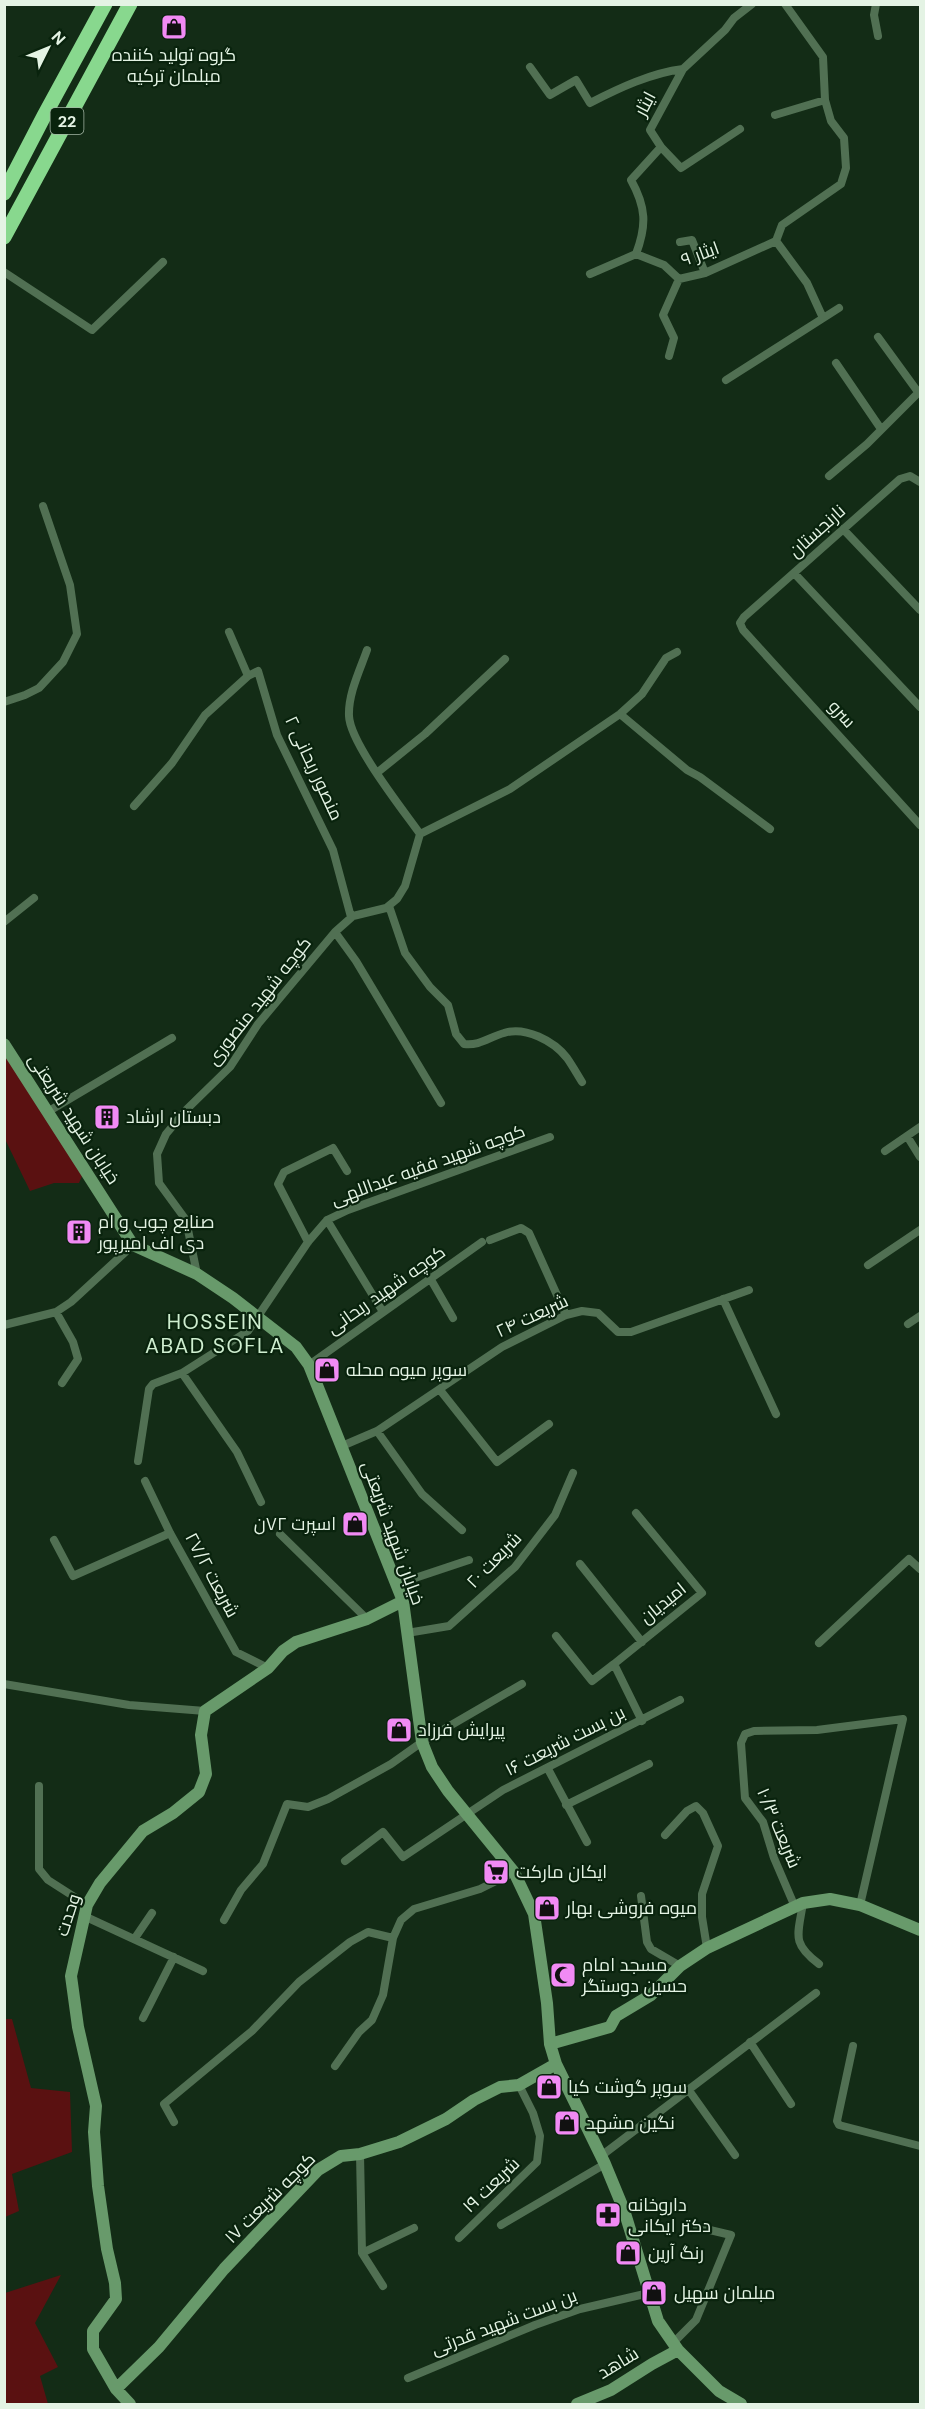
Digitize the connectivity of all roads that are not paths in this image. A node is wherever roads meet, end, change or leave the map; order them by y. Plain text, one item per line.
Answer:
1 (105, 4) edge
2 (130, 4) edge
3 (752, 4) edge
4 (785, 4) edge
5 (876, 4) edge
6 (878, 36) dead end
7 (530, 67) dead end
8 (683, 69) junction
9 (825, 100) junction
10 (775, 115) dead end
11 (741, 129) dead end
12 (661, 147) junction
13 (4, 193) edge
14 (4, 237) edge
15 (776, 241) junction
16 (680, 242) dead end
17 (636, 254) junction
18 (163, 262) dead end
19 (4, 272) edge
20 (705, 273) junction
21 (590, 274) dead end
22 (679, 279) junction
23 (838, 308) dead end
24 (823, 318) junction
25 (878, 337) dead end
26 (669, 356) dead end
27 (836, 363) dead end
28 (726, 380) dead end
29 (919, 392) edge
30 (881, 429) junction
31 (829, 476) dead end
32 (921, 482) edge
33 (43, 506) dead end
34 (843, 529) junction
35 (794, 573) junction
36 (921, 610) edge
37 (740, 623) joint
38 (229, 632) dead end
39 (367, 650) dead end
40 (677, 652) dead end
41 (505, 659) dead end
42 (249, 676) junction
43 (4, 702) edge
44 (921, 708) edge
45 (620, 714) junction
46 (378, 772) junction
47 (134, 806) dead end
48 (921, 825) edge
49 (770, 828) dead end
50 (420, 834) junction
51 (34, 898) dead end
52 (389, 906) junction
53 (351, 917) junction
54 (4, 922) edge
55 (335, 932) junction
56 (172, 1038) dead end
57 (4, 1044) edge
58 (582, 1082) dead end
59 (441, 1103) dead end
60 (49, 1111) junction
61 (921, 1127) edge
62 (907, 1136) junction
63 (550, 1137) dead end
64 (885, 1151) dead end
65 (921, 1157) edge
66 (346, 1171) dead end
67 (327, 1221) junction
68 (921, 1230) edge
69 (308, 1242) junction
70 (133, 1245) junction
71 (868, 1265) dead end
72 (197, 1274) junction
73 (430, 1278) junction
74 (749, 1290) dead end
75 (723, 1299) junction
76 (56, 1312) junction
77 (383, 1312) junction
78 (566, 1315) junction
79 (921, 1316) edge
80 (259, 1317) junction
81 (453, 1318) dead end
82 (908, 1324) dead end
83 (4, 1325) edge
84 (309, 1365) junction
85 (182, 1373) junction
86 (62, 1383) dead end
87 (440, 1390) junction
88 (776, 1414) dead end
89 (549, 1424) dead end
90 (377, 1431) junction
91 (342, 1446) junction
92 (138, 1461) dead end
93 (573, 1473) dead end
94 (145, 1481) dead end
95 (261, 1502) dead end
96 (636, 1513) dead end
97 (462, 1530) dead end
98 (170, 1533) junction
99 (280, 1533) dead end
100 (54, 1540) dead end
101 (469, 1560) dead end
102 (580, 1564) dead end
103 (921, 1569) edge
104 (397, 1584) junction
105 (403, 1601) junction
106 (367, 1619) junction
107 (407, 1633) junction
108 (556, 1636) dead end
109 (642, 1642) junction
110 (819, 1643) dead end
111 (614, 1664) junction
112 (268, 1668) junction
113 (4, 1684) edge
114 (522, 1684) dead end
115 (680, 1700) dead end
116 (205, 1711) junction
117 (642, 1721) junction
118 (422, 1742) junction
119 (649, 1764) dead end
120 (548, 1769) junction
121 (39, 1786) dead end
122 (566, 1805) junction
123 (467, 1814) junction
124 (665, 1835) dead end
125 (587, 1842) dead end
126 (345, 1861) dead end
127 (514, 1872) junction
128 (641, 1896) dead end
129 (799, 1905) junction
130 (860, 1905) junction
131 (85, 1910) junction
132 (152, 1913) dead end
133 (224, 1920) dead end
134 (921, 1930) edge
135 (135, 1938) junction
136 (393, 1938) junction
137 (707, 1948) junction
138 (174, 1957) junction
139 (819, 1964) dead end
140 (680, 1966) junction
141 (203, 1971) dead end
142 (816, 1993) dead end
143 (143, 2018) dead end
144 (750, 2043) junction
145 (550, 2044) junction
146 (853, 2046) dead end
147 (556, 2064) junction
148 (335, 2066) dead end
149 (519, 2085) junction
150 (688, 2089) junction
151 (791, 2104) dead end
152 (174, 2122) dead end
153 (921, 2146) edge
154 (360, 2154) junction
155 (735, 2155) dead end
156 (603, 2160) junction
157 (501, 2225) dead end
158 (697, 2227) dead end
159 (414, 2228) dead end
160 (459, 2238) dead end
161 (362, 2253) junction
162 (383, 2286) dead end
163 (649, 2294) junction
164 (675, 2346) junction
165 (408, 2378) dead end
166 (116, 2389) junction
167 (130, 2404) edge
168 (577, 2404) edge
169 (741, 2404) edge

1 - 13 highway, 22
2 - 14 highway, 22
3 - 8 street, ایثار
4 - 9 street
5 - 6 street
7 - 8 street
8 - 12 street, ایثار
9 - 10 street
9 - 15 street
11 - 12 street
12 - 17 street
15 - 20 street, ایثار ۹
15 - 24 street
16 - 20 street
17 - 21 street
17 - 22 street
18 - 19 street
20 - 22 street, ایثار ۹
22 - 26 street, ایثار ۹
23 - 24 street
24 - 28 street
25 - 29 street
27 - 30 street
29 - 30 street
30 - 31 street
32 - 34 street, نارنجستان
33 - 43 street
34 - 35 street, نارنجستان
34 - 36 street
35 - 37 street, نارنجستان
35 - 44 street
37 - 48 street, سرو
38 - 42 street
39 - 46 street
40 - 45 street
41 - 46 street
42 - 47 street
42 - 53 street, منصور ریحانی ۲
45 - 49 street
45 - 50 street
46 - 50 street
50 - 52 street
51 - 54 street
52 - 53 street, کوچه شهید منصوری
52 - 58 street
53 - 55 street, کوچه شهید منصوری
55 - 59 street
55 - 72 street, کوچه شهید منصوری
56 - 60 street
57 - 60 street, خیابان شهید شریعتی
60 - 70 street, خیابان شهید شریعتی
61 - 62 street
62 - 64 street
62 - 65 street
63 - 67 street, کوچه شهید فقیه عبداللهی
66 - 69 street
67 - 69 street, کوچه شهید فقیه عبداللهی
67 - 77 street
68 - 71 street
69 - 80 street, کوچه شهید فقیه عبداللهی
70 - 72 street, خیابان شهید شریعتی
70 - 76 street
72 - 80 street, خیابان شهید شریعتی
73 - 77 street, کوچه شهید ریحانی
73 - 78 street, کوچه شهید ریحانی
73 - 81 street
74 - 75 street, شریعت ۲۴
75 - 78 street, شریعت ۲۴
75 - 88 street
76 - 83 street
76 - 86 street
77 - 84 street, کوچه شهید ریحانی
78 - 87 street, شریعت ۲۴
79 - 82 street
80 - 84 street, خیابان شهید شریعتی
80 - 85 street, کوچه شهید فقیه عبداللهی
84 - 91 street, خیابان شهید شریعتی
85 - 92 street, کوچه شهید فقیه عبداللهی
85 - 95 street
87 - 89 street
87 - 90 street, شریعت ۲۴
90 - 91 street, شریعت ۲۴
90 - 97 street
91 - 104 street, خیابان شهید شریعتی
93 - 107 street, شریعت ۲۰
94 - 98 street, شریعت ۲۷/۲
96 - 109 street, امیدیان
98 - 100 street
98 - 112 street, شریعت ۲۷/۲
99 - 106 street
101 - 104 street
102 - 109 street
103 - 110 street
104 - 105 street, خیابان شهید شریعتی
105 - 106 street
105 - 107 street, خیابان شهید شریعتی
106 - 112 street
107 - 118 street, خیابان شهید شریعتی
108 - 111 street, امیدیان
109 - 111 street, امیدیان
111 - 117 street
112 - 116 street
113 - 116 street
114 - 118 street
115 - 117 street, بن بست شریعت ۱۶
116 - 131 street, وحدت
117 - 120 street, بن بست شریعت ۱۶
118 - 123 street, خیابان شهید شریعتی
118 - 133 street
119 - 122 street
120 - 122 street
120 - 123 street, بن بست شریعت ۱۶
121 - 131 street
122 - 125 street
123 - 126 street, بن بست شریعت ۱۶
123 - 127 street, خیابان شهید شریعتی
124 - 137 street
127 - 136 street
127 - 145 street, خیابان شهید شریعتی
128 - 140 street
129 - 130 street
129 - 130 street, شریعت ۱۰/۳
129 - 137 street
129 - 139 street
130 - 134 street
131 - 135 street
131 - 166 street, وحدت
132 - 135 street
135 - 138 street
136 - 148 street
136 - 152 street
137 - 140 street
138 - 141 street
138 - 143 street
140 - 145 street
142 - 144 street
144 - 150 street
144 - 151 street
145 - 147 street, خیابان شهید شریعتی
146 - 153 street
147 - 149 street, کوچه شریعت ۱۷
147 - 156 street, خیابان شهید شریعتی
149 - 154 street, کوچه شریعت ۱۷
149 - 160 street, شریعت ۱۹
150 - 155 street
150 - 156 street
154 - 161 street
154 - 166 street, کوچه شریعت ۱۷
156 - 157 street
156 - 163 street, خیابان شهید شریعتی
158 - 164 street
159 - 161 street
161 - 162 street
163 - 164 street, خیابان شهید شریعتی
163 - 165 street, بن بست شهید قدرتی
164 - 168 street, شاهد
164 - 169 street, خیابان شهید شریعتی
166 - 167 street, وحدت

